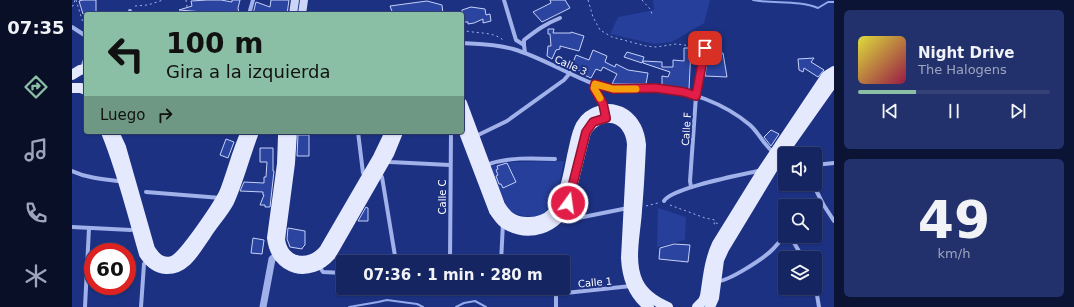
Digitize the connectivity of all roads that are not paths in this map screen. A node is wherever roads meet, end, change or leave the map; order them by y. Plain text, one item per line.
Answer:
1 (253, 0) edge
2 (295, 0) edge
3 (304, 0) edge
4 (504, 0) edge
5 (250, 12) edge
6 (293, 12) edge
7 (302, 12) edge
8 (560, 18) dead end
9 (72, 27) edge
10 (84, 35) edge
11 (464, 43) edge
12 (524, 45) junction
13 (705, 48) road end
14 (525, 53) junction
15 (84, 69) edge
16 (834, 71) edge
17 (570, 73) junction
18 (72, 75) edge
19 (834, 81) edge
20 (595, 84) junction
21 (72, 88) edge
22 (84, 89) edge
23 (696, 96) junction
24 (464, 112) edge
25 (605, 113) junction
26 (464, 130) edge
27 (107, 134) edge
28 (115, 134) edge
29 (245, 134) edge
30 (253, 134) edge
31 (284, 134) edge
32 (292, 134) edge
33 (358, 134) edge
34 (389, 134) edge
35 (397, 134) edge
36 (451, 134) edge
37 (470, 139) junction
38 (777, 155) junction
39 (382, 159) junction
40 (555, 159) dead end
41 (834, 163) edge
42 (822, 164) edge
43 (485, 165) junction
44 (450, 166) junction
45 (72, 171) edge
46 (761, 172) junction
47 (372, 175) junction
48 (126, 178) junction
49 (691, 187) junction
50 (817, 191) edge
51 (146, 192) dead end
52 (225, 200) junction
53 (664, 201) road end
54 (823, 204) joint
55 (636, 208) junction
56 (578, 218) dead end
57 (505, 219) junction
58 (834, 221) edge
59 (72, 227) edge
60 (140, 227) junction
61 (89, 228) junction
62 (778, 243) edge
63 (280, 253) junction
64 (395, 255) edge
65 (450, 255) edge
66 (502, 255) edge
67 (151, 257) junction
68 (319, 266) junction
69 (336, 273) edge
70 (711, 280) junction
71 (635, 285) junction
72 (570, 293) edge
73 (556, 295) edge
74 (817, 295) edge
75 (85, 307) edge
76 (141, 307) edge
77 (263, 307) edge
78 (556, 307) edge
79 (649, 307) edge
80 (668, 307) edge
81 (697, 307) edge
82 (710, 307) edge
83 (819, 307) edge

1 - 5 street
2 - 6 main road
3 - 7 main road
4 - 12 street
8 - 12 street
9 - 10 street
11 - 14 street, Calle 3
12 - 14 street
13 - 23 street, Calle F
14 - 17 street, Calle 3
15 - 18 main road
16 - 38 main road
17 - 20 street, Calle 3
17 - 37 street
19 - 38 main road
20 - 23 street, Calle 3
20 - 25 street
21 - 22 main road
23 - 38 street, Calle 3
23 - 49 street, Calle F
24 - 37 main road
25 - 55 main road
25 - 57 main road
26 - 37 main road
27 - 48 main road
28 - 48 main road
29 - 52 main road
30 - 52 main road
31 - 63 main road
32 - 63 main road
33 - 47 street
34 - 39 main road
35 - 39 main road
36 - 44 street, Calle C
37 - 43 main road
37 - 57 main road
38 - 46 main road
38 - 70 main road
39 - 44 street
39 - 47 main road
40 - 43 street
41 - 42 street
43 - 57 main road
44 - 65 street, Calle C
45 - 48 street
46 - 49 street
46 - 70 main road
47 - 63 main road
47 - 64 street
47 - 68 main road
48 - 60 main road
49 - 53 street
50 - 54 street
51 - 52 street
52 - 67 main road
54 - 58 street
55 - 56 street
55 - 71 main road
57 - 66 street
59 - 61 street
60 - 61 street
60 - 67 main road
61 - 75 street
62 - 70 street
63 - 68 main road
63 - 77 street
67 - 76 street
68 - 69 street
70 - 81 main road
70 - 82 main road
71 - 72 street, Calle 1
71 - 79 main road
71 - 80 main road
73 - 78 street
74 - 83 street

